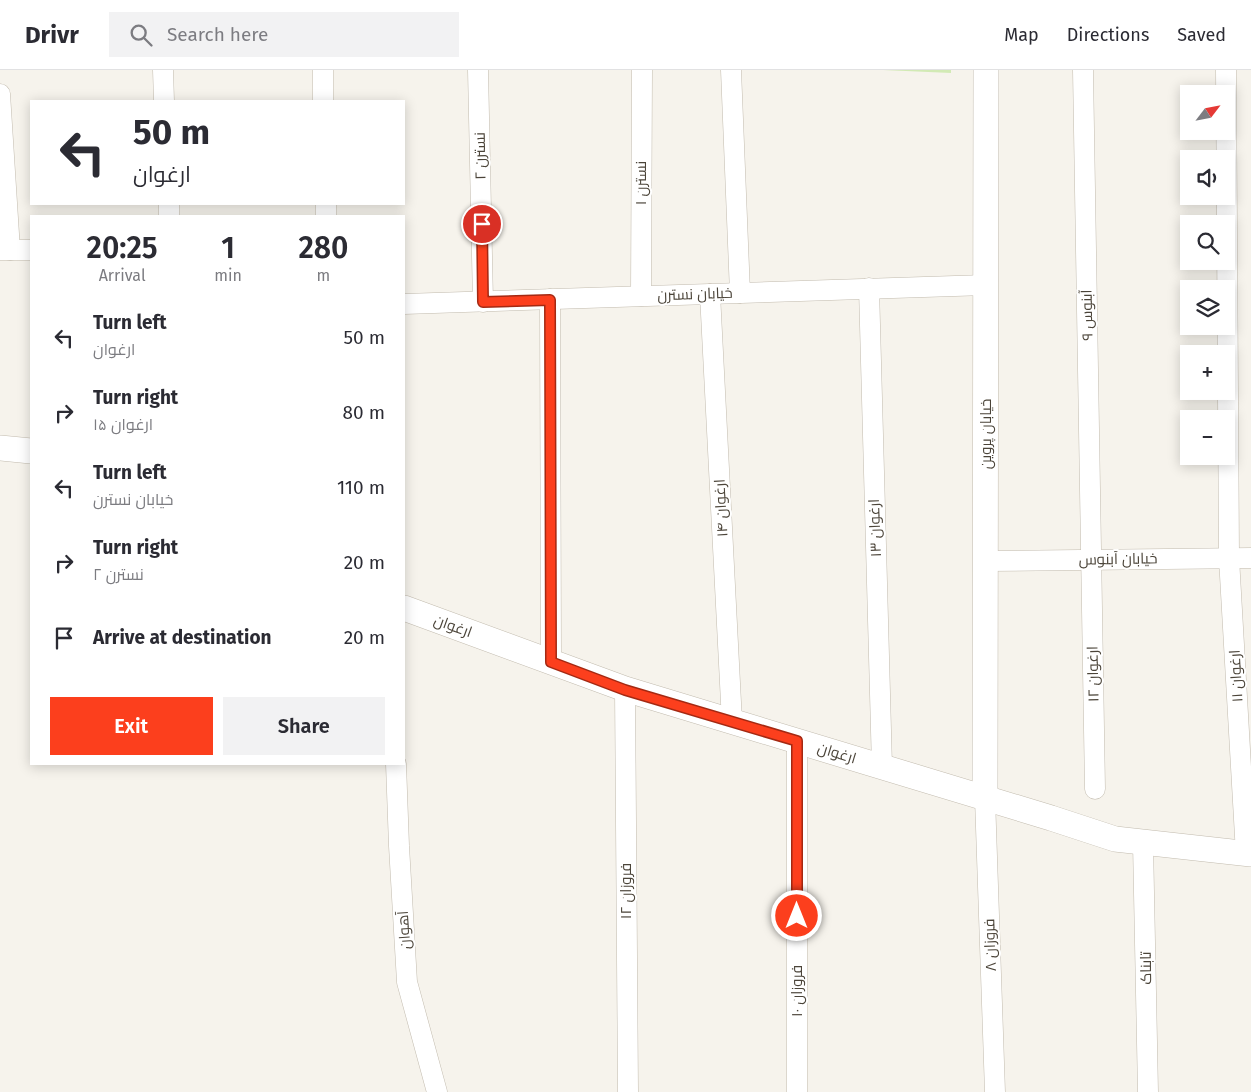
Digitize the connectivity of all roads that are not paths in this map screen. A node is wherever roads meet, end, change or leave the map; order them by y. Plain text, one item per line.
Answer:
1 (163, 70) edge
2 (323, 70) edge
3 (478, 70) edge
4 (642, 70) edge
5 (731, 70) edge
6 (986, 70) edge
7 (1083, 70) edge
8 (1226, 70) edge
9 (0, 94) edge
10 (164, 100) edge
11 (323, 100) edge
12 (5, 250) edge
13 (30, 250) edge
14 (986, 285) junction
15 (869, 288) junction
16 (740, 293) junction
17 (710, 294) junction
18 (641, 296) junction
19 (550, 300) junction
20 (483, 302) junction
21 (405, 304) edge
22 (0, 448) edge
23 (30, 450) edge
24 (1229, 558) junction
25 (1251, 558) edge
26 (1091, 559) junction
27 (985, 561) junction
28 (405, 608) edge
29 (551, 662) junction
30 (625, 690) junction
31 (732, 722) junction
32 (797, 741) junction
33 (396, 765) edge
34 (882, 767) junction
35 (1095, 790) dead end
36 (985, 798) junction
37 (1143, 844) junction
38 (1249, 854) edge
39 (437, 1092) edge
40 (628, 1092) edge
41 (798, 1092) edge
42 (995, 1092) edge
43 (1148, 1092) edge

1 - 10 street
2 - 11 street
3 - 20 street, نسترن ۲
4 - 18 street, نسترن ۱
5 - 16 street
6 - 14 street, خیابان پروین
7 - 26 street, آبنوس ۹
8 - 24 street, ارغوان ۱۱
9 - 12 street
12 - 13 street
14 - 15 street, خیابان نسترن
14 - 27 street, خیابان پروین
15 - 16 street, خیابان نسترن
15 - 34 street, ارغوان ۱۳
16 - 17 street, خیابان نسترن
17 - 18 street, خیابان نسترن
17 - 31 street, ارغوان ۱۴
18 - 19 street, خیابان نسترن
19 - 20 street, خیابان نسترن
19 - 29 street
20 - 21 street, خیابان نسترن
22 - 23 street
24 - 25 street, خیابان آبنوس
24 - 26 street, خیابان آبنوس
24 - 38 street, ارغوان ۱۱
26 - 27 street, خیابان آبنوس
26 - 35 street, ارغوان ۱۲
27 - 36 street, خیابان پروین
28 - 29 street, ارغوان
29 - 30 street, ارغوان
30 - 31 street, ارغوان
30 - 40 street, فروزان ۱۲
31 - 32 street, ارغوان
32 - 34 street, ارغوان
32 - 41 street, فروزان ۱۰
33 - 39 street, آهوان
34 - 36 street, ارغوان
36 - 37 street, ارغوان
36 - 42 street, فروزان ۸
37 - 38 street, ارغوان
37 - 43 street, تابناک

